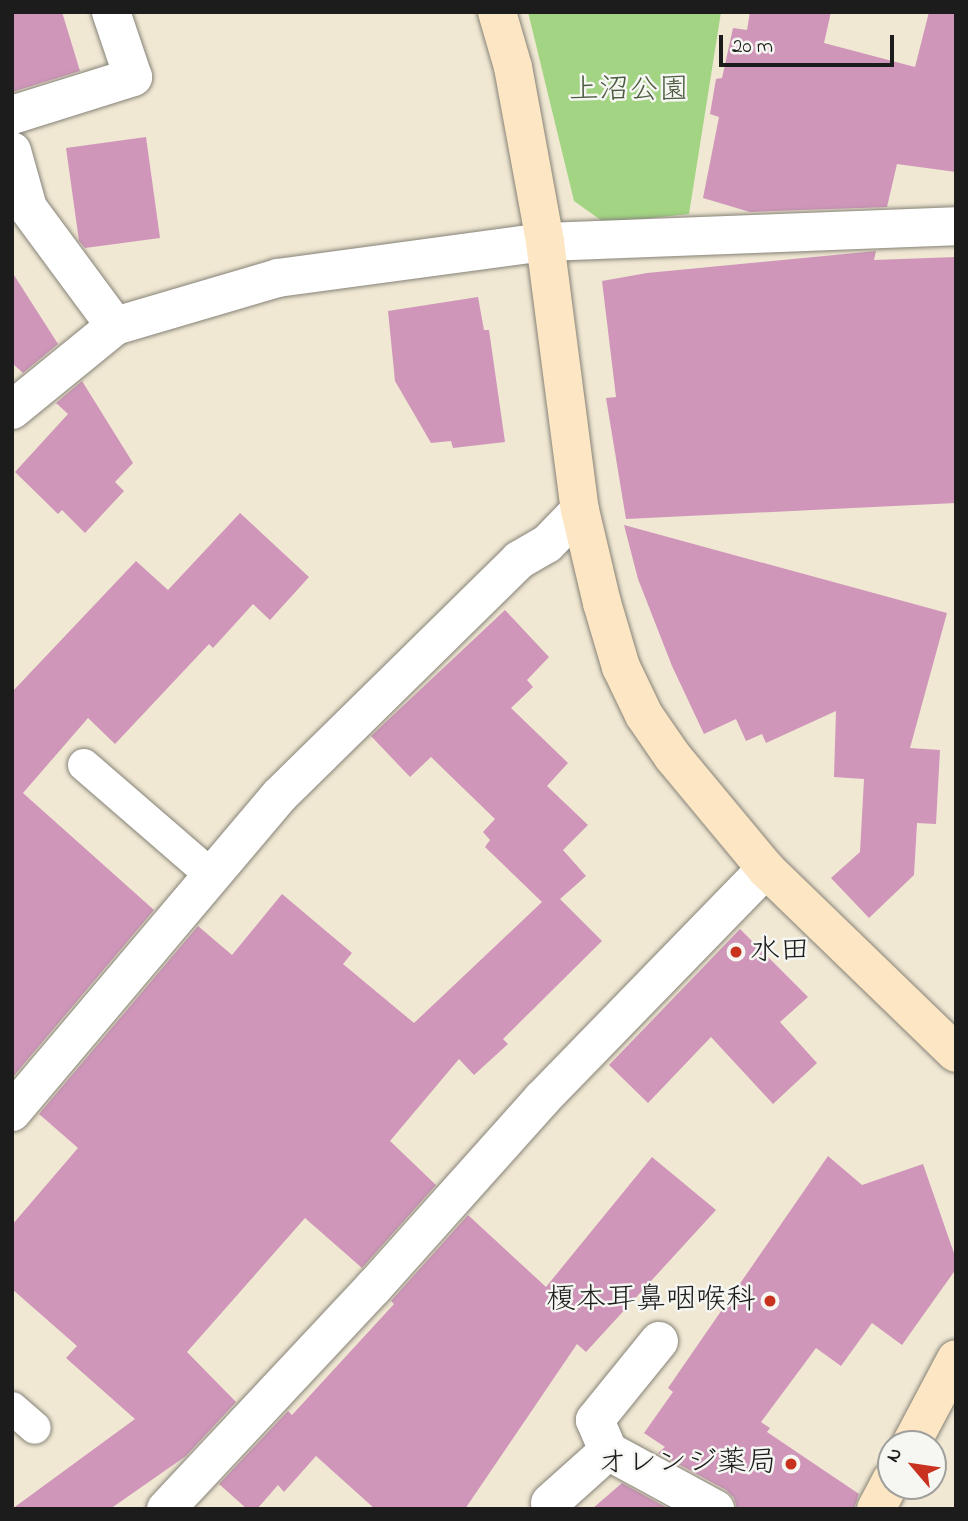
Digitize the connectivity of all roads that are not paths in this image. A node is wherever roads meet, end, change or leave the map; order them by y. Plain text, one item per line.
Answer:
1 (111, 12) edge
2 (497, 12) edge
3 (12, 115) edge
4 (12, 151) edge
5 (20, 212) edge
6 (956, 226) edge
7 (545, 242) junction
8 (115, 326) junction
9 (12, 410) edge
10 (580, 510) junction
11 (84, 765) dead end
12 (766, 869) junction
13 (212, 876) junction
14 (956, 1054) edge
15 (12, 1112) edge
16 (659, 1341) dead end
17 (956, 1359) edge
18 (918, 1430) edge
19 (608, 1451) junction
20 (550, 1503) dead end
21 (166, 1509) edge
22 (715, 1509) edge

1 - 3 street
2 - 7 street
4 - 5 street
5 - 8 street
6 - 7 street
7 - 8 street
7 - 10 street
8 - 9 street
10 - 12 street
10 - 13 street
11 - 13 lane
12 - 14 street
12 - 21 street
13 - 15 street
16 - 19 street
17 - 18 street
19 - 20 street
19 - 22 street

